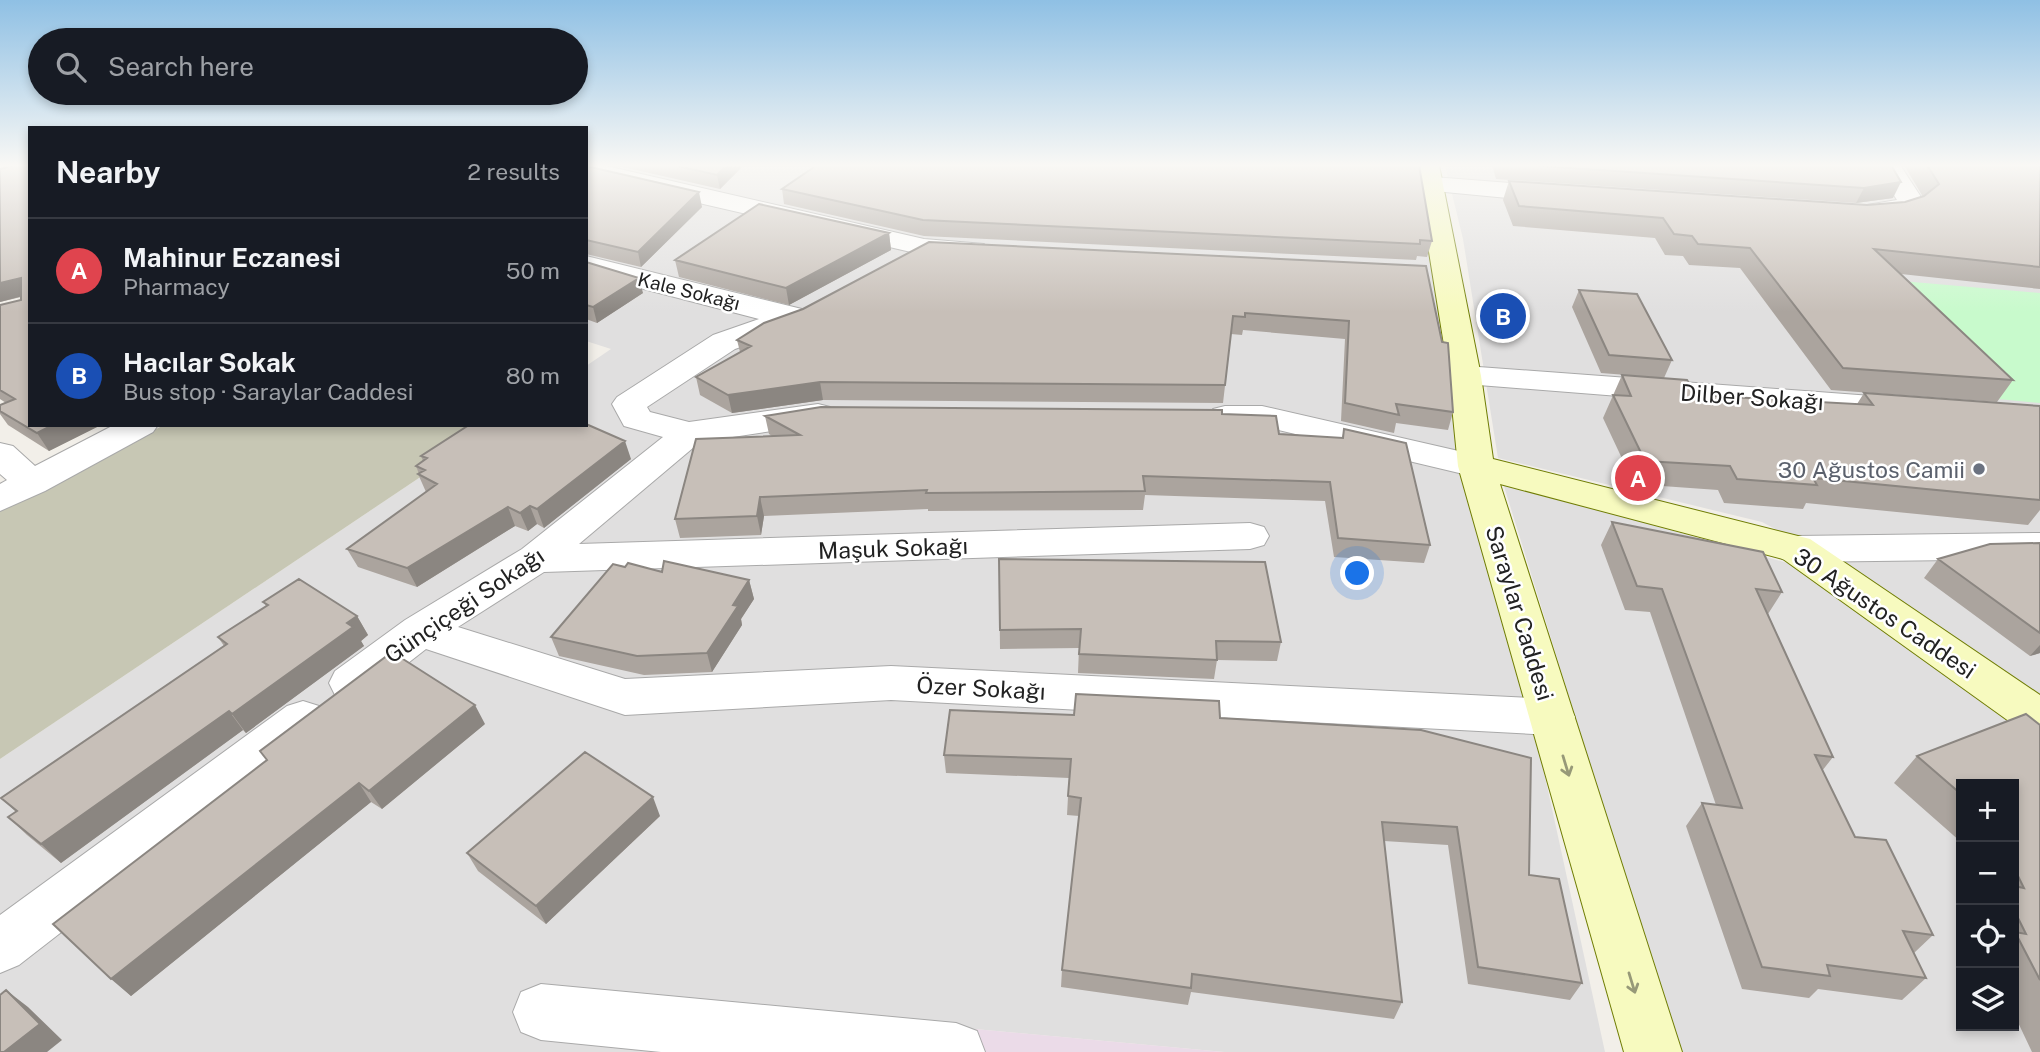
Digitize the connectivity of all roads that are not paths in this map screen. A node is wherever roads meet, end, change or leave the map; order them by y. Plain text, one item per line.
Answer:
1 (796, 214) edge
2 (1431, 214) edge
3 (925, 247) junction
4 (998, 251) edge
5 (588, 265) edge
6 (889, 267) edge
7 (1465, 376) junction
8 (1917, 409) edge
9 (850, 413) edge
10 (1192, 415) edge
11 (137, 427) edge
12 (689, 433) junction
13 (0, 454) edge
14 (1476, 466) junction
15 (32, 483) junction
16 (0, 499) edge
17 (1250, 536) dead end
18 (2040, 546) edge
19 (1796, 549) junction
20 (536, 559) junction
21 (420, 631) junction
22 (1552, 717) junction
23 (2040, 719) edge
24 (0, 947) edge
25 (541, 1012) dead end
26 (956, 1052) edge
27 (1653, 1052) edge

1 - 3 street
2 - 7 street, Saraylar Caddesi
3 - 4 street
3 - 6 street
5 - 12 street, Kale Sokağı
7 - 8 street, Dilber Sokağı
7 - 14 street, Saraylar Caddesi
9 - 12 street
10 - 14 street
11 - 15 street
12 - 20 street, Günçiçeği Sokağı
13 - 15 street
14 - 19 street, 30 Ağustos Caddesi
14 - 22 street, Saraylar Caddesi
15 - 16 street
17 - 20 street, Maşuk Sokağı
18 - 19 street
19 - 23 street, 30 Ağustos Caddesi
20 - 21 street, Günçiçeği Sokağı
21 - 22 street, Özer Sokağı
21 - 24 street, Günçiçeği Sokağı
22 -> 27 street, Saraylar Caddesi
25 - 26 street

